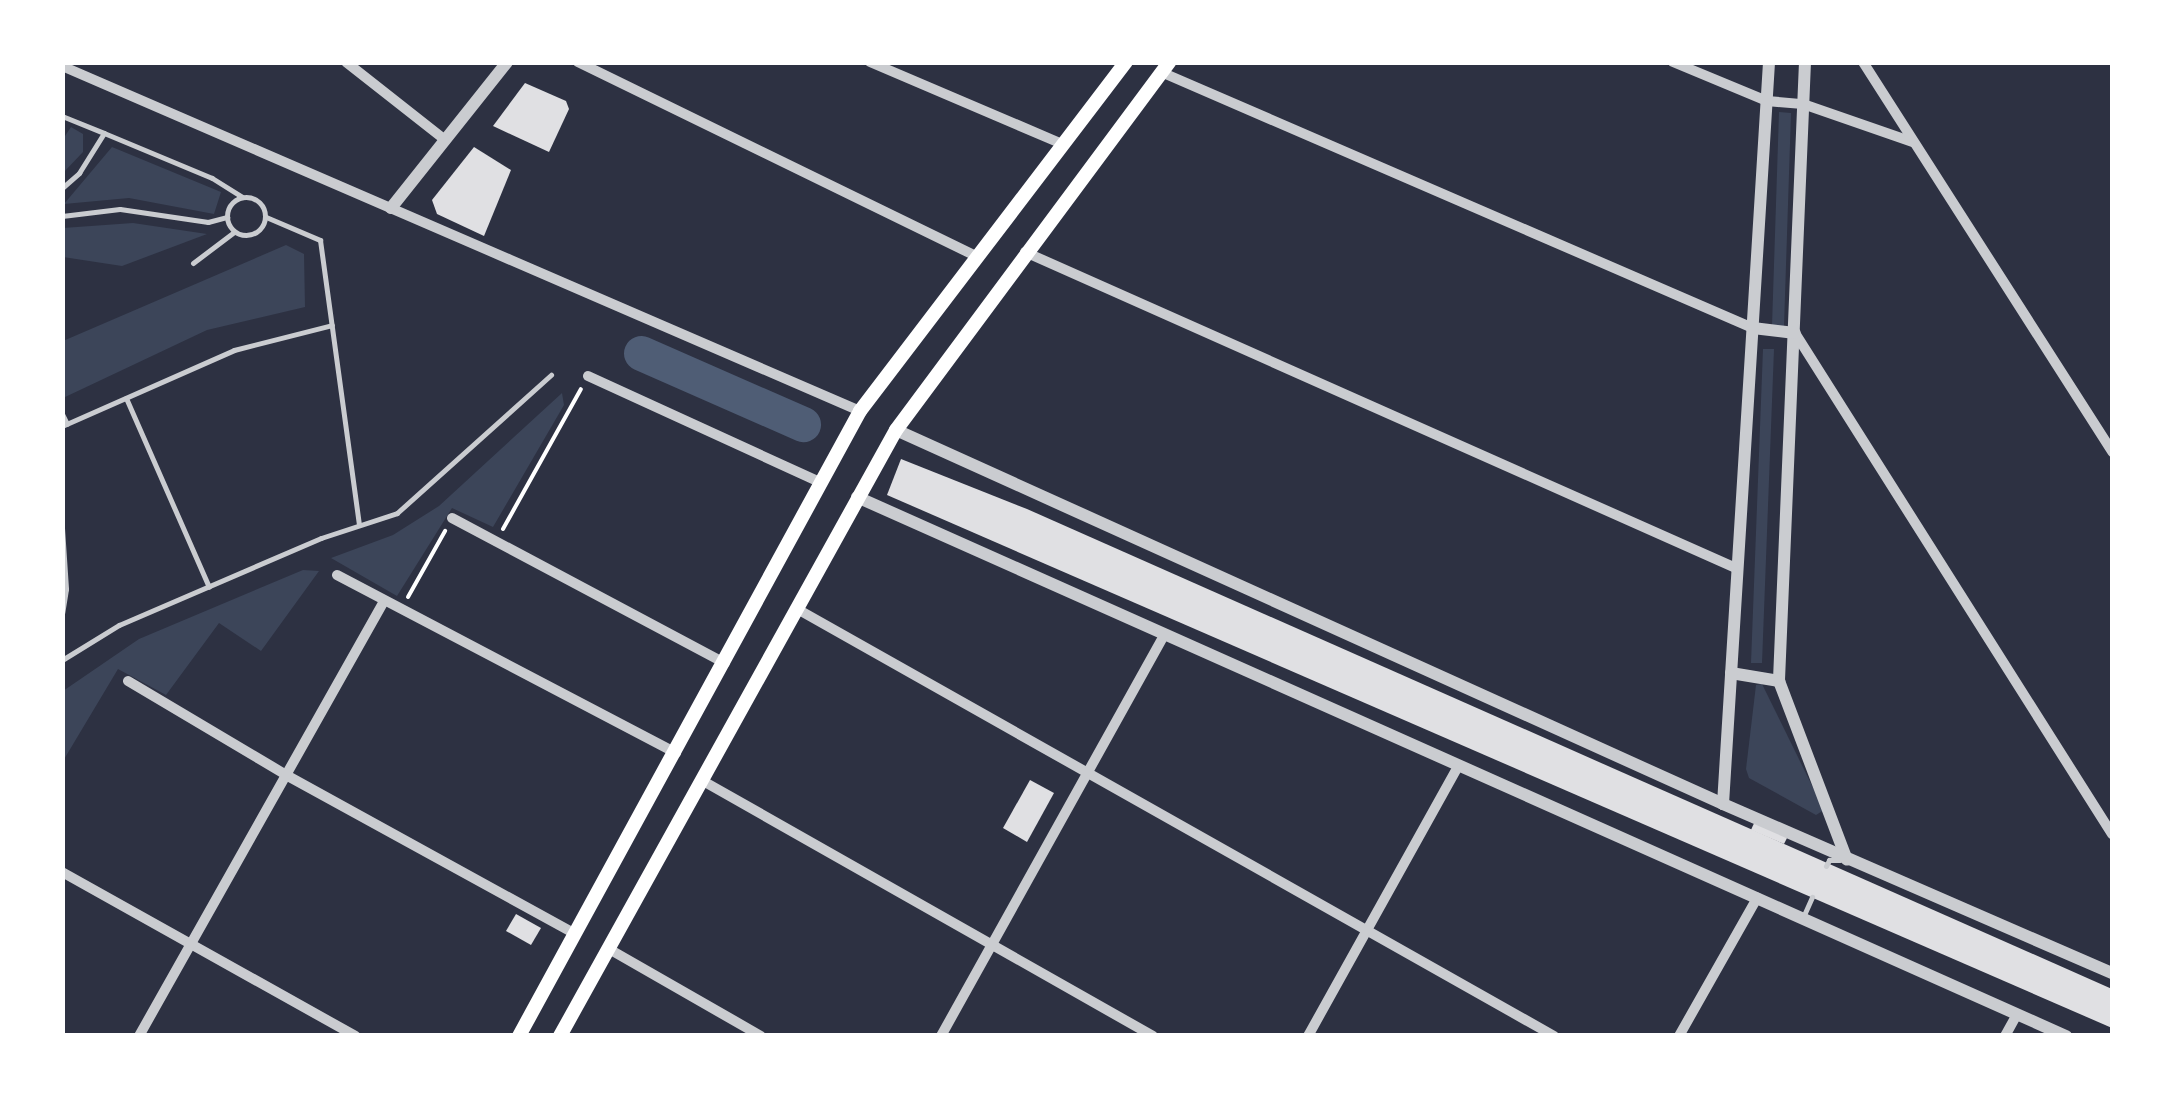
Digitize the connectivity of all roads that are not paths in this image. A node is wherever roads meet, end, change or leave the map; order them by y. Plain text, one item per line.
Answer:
1 (346, 62) edge
2 (507, 62) edge
3 (578, 62) edge
4 (870, 62) edge
5 (1126, 62) edge
6 (1674, 62) edge
7 (1770, 62) edge
8 (1805, 62) edge
9 (1863, 62) edge
10 (62, 66) edge
11 (1165, 68) edge
12 (1767, 101) junction
13 (1803, 104) junction
14 (62, 116) edge
15 (104, 134) junction
16 (445, 140) junction
17 (1914, 142) junction
18 (1062, 144) junction
19 (62, 188) edge
20 (243, 197) junction
21 (391, 208) junction
22 (62, 216) edge
23 (227, 217) junction
24 (266, 217) junction
25 (235, 232) junction
26 (1025, 252) junction
27 (978, 257) junction
28 (193, 264) dead end
29 (332, 324) junction
30 (1753, 328) junction
31 (1795, 332) junction
32 (550, 375) dead end
33 (588, 376) road end
34 (126, 398) junction
35 (860, 411) junction
36 (62, 414) edge
37 (65, 425) edge
38 (896, 430) junction
39 (2112, 452) edge
40 (820, 482) junction
41 (857, 497) junction
42 (452, 518) road end
43 (360, 524) junction
44 (62, 528) edge
45 (1738, 570) junction
46 (337, 576) dead end
47 (209, 586) junction
48 (384, 602) junction
49 (799, 610) junction
50 (62, 613) edge
51 (1165, 634) junction
52 (62, 660) edge
53 (726, 663) junction
54 (1731, 673) junction
55 (128, 681) dead end
56 (1779, 681) junction
57 (676, 753) junction
58 (1459, 765) junction
59 (1088, 773) junction
60 (286, 775) junction
61 (703, 781) junction
62 (1723, 804) junction
63 (2112, 834) edge
64 (1848, 860) junction
65 (1826, 866) dead end
66 (62, 872) edge
67 (1757, 898) junction
68 (1812, 898) dead end
69 (1802, 918) junction
70 (1367, 930) junction
71 (575, 934) junction
72 (190, 944) junction
73 (992, 944) junction
74 (609, 950) junction
75 (2112, 973) edge
76 (2017, 1014) junction
77 (138, 1036) edge
78 (355, 1036) edge
79 (519, 1036) edge
80 (560, 1036) edge
81 (761, 1036) edge
82 (940, 1036) edge
83 (1154, 1036) edge
84 (1308, 1036) edge
85 (1554, 1036) edge
86 (1679, 1036) edge
87 (2005, 1036) edge
88 (2066, 1036) edge

1 - 16 street
2 - 16 street
3 - 27 street
4 - 18 street
5 - 18 main road
6 - 12 street
7 - 12 street
8 - 13 street
9 - 17 street
10 - 21 street
11 - 26 main road
11 - 30 street
12 - 13 street
12 - 30 street
13 - 17 street
13 - 31 street
14 - 15 lane
15 - 19 lane
15 - 20 lane
16 - 21 street
17 - 39 street
18 - 27 main road
20 - 23 lane
20 - 24 lane
21 - 35 street
22 - 23 lane
23 - 25 lane
24 - 25 lane
24 - 29 lane
25 - 28 lane
26 - 38 main road
26 - 45 street
27 - 35 main road
29 - 34 lane
29 - 43 lane
30 - 31 street
30 - 45 street
31 - 56 street
31 - 63 street
32 - 43 lane
33 - 40 street
34 - 37 lane
34 - 47 lane
35 - 40 main road
36 - 37 lane
38 - 41 main road
38 - 62 street
40 - 53 main road
41 - 49 main road
41 - 51 street
42 - 53 street
43 - 47 lane
44 - 50 lane
45 - 54 street
46 - 48 street
47 - 52 lane
48 - 57 street
48 - 60 street
49 - 59 street
49 - 61 main road
51 - 58 street
51 - 59 street
53 - 57 main road
54 - 56 street
54 - 62 street
55 - 60 street
56 - 64 street
57 - 71 main road
58 - 67 street
58 - 70 street
59 - 70 street
59 - 73 street
60 - 71 street
60 - 72 street
61 - 73 street
61 - 74 main road
62 - 64 street
64 - 65 lane
64 - 75 street
66 - 72 street
67 - 69 street
67 - 86 street
68 - 69 lane
69 - 76 street
70 - 84 street
70 - 85 street
71 - 79 main road
72 - 77 street
72 - 78 street
73 - 82 street
73 - 83 street
74 - 80 main road
74 - 81 street
76 - 87 street
76 - 88 street

